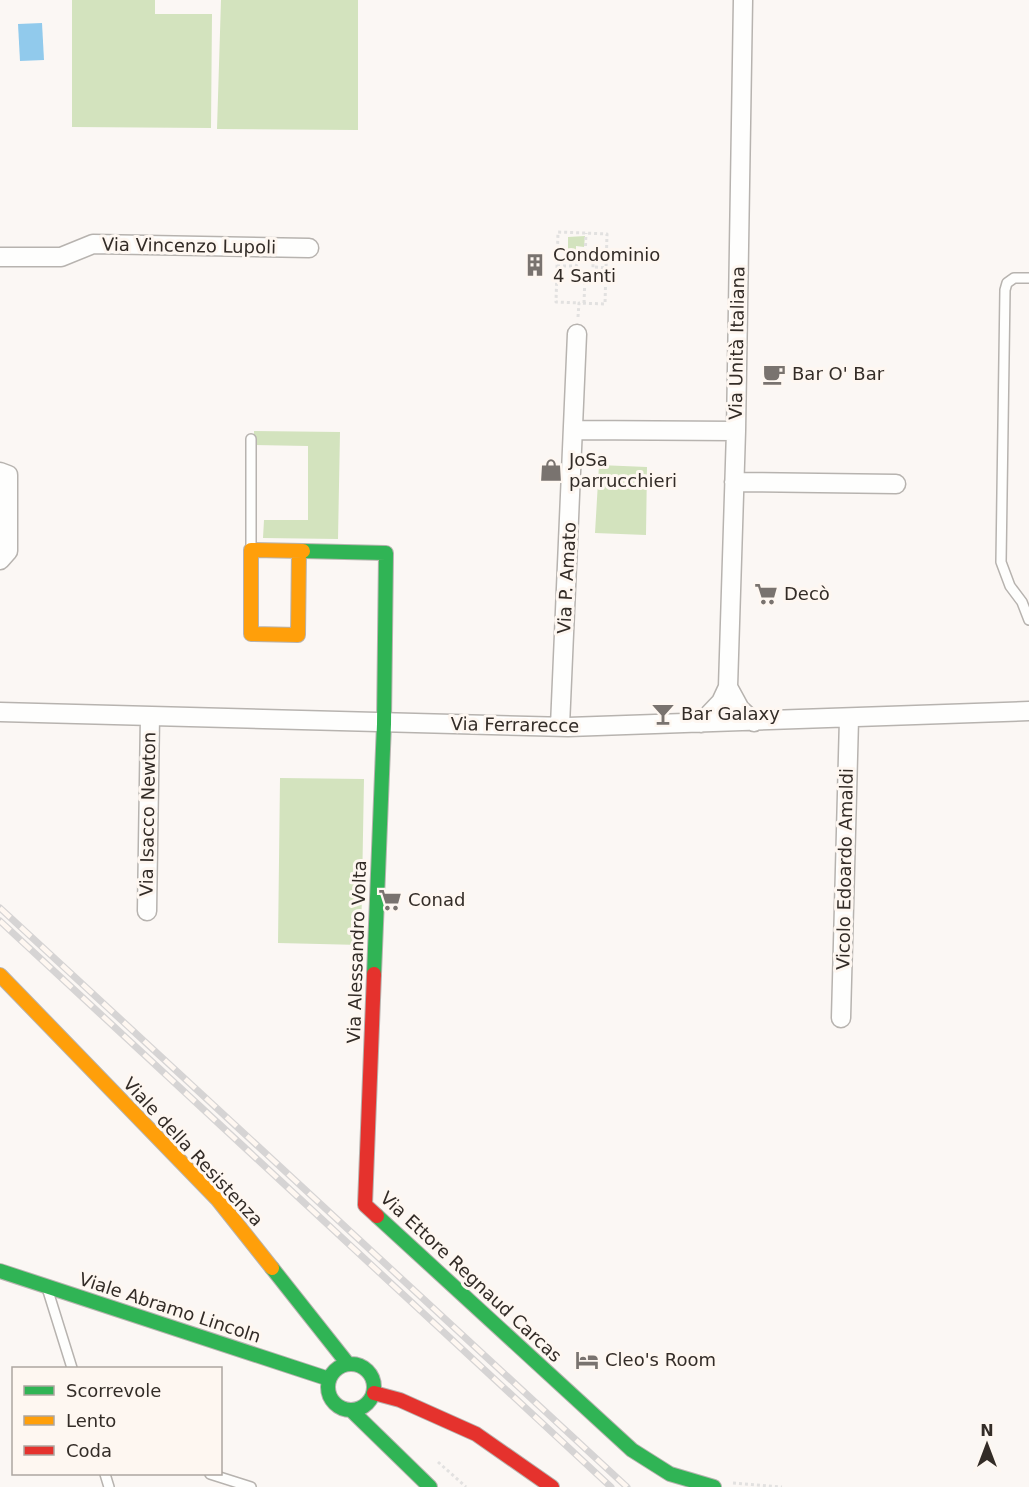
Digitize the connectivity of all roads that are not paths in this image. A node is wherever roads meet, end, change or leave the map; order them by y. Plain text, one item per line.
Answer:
1 (743, 0) edge
2 (309, 248) dead end
3 (0, 257) edge
4 (1029, 278) edge
5 (577, 334) road end
6 (574, 430) junction
7 (736, 431) junction
8 (251, 439) dead end
9 (0, 472) edge
10 (734, 482) junction
11 (896, 484) dead end
12 (252, 550) junction
13 (299, 551) junction
14 (0, 560) edge
15 (1029, 620) edge
16 (728, 687) junction
17 (1029, 711) edge
18 (0, 712) edge
19 (150, 716) junction
20 (849, 719) junction
21 (754, 722) junction
22 (702, 723) junction
23 (384, 724) junction
24 (560, 726) junction
25 (147, 911) dead end
26 (0, 975) edge
27 (841, 1018) dead end
28 (365, 1182) joint
29 (0, 1271) edge
30 (46, 1286) junction
31 (348, 1364) junction
32 (72, 1367) edge
33 (329, 1379) junction
34 (374, 1393) junction
35 (352, 1411) junction
36 (216, 1475) edge
37 (251, 1487) edge
38 (430, 1487) edge
39 (552, 1487) edge
40 (714, 1487) edge

1 - 7 street, Via Unità Italiana
2 - 3 street, Via Vincenzo Lupoli
4 - 15 lane
5 - 6 street, Via P. Amato
6 - 7 street
6 - 24 street, Via P. Amato
7 - 10 street, Via Unità Italiana
8 - 12 lane
9 - 14 street
10 - 11 street
10 - 16 street, Via Unità Italiana
12 - 13 street
12 - 13 street
13 - 23 street, Via Alessandro Volta
16 - 21 street
16 - 22 street
17 - 20 street, Via Ferrarecce
18 - 19 street, Via Ferrarecce
19 - 23 street, Via Ferrarecce
19 - 25 street, Via Isacco Newton
20 - 21 street, Via Ferrarecce
20 - 27 street, Vicolo Edoardo Amaldi
21 - 22 street, Via Ferrarecce
22 - 24 street, Via Ferrarecce
23 - 24 street, Via Ferrarecce
23 - 28 street, Via Alessandro Volta
26 - 31 street, Viale della Resistenza
28 - 40 street, Via Ettore Regnaud Carcas
29 - 30 street, Viale Abramo Lincoln
30 - 32 lane
30 - 33 street, Viale Abramo Lincoln
31 - 33 street
31 - 34 street
33 - 35 street
34 - 35 street
34 - 39 street
35 - 38 street
36 - 37 lane

